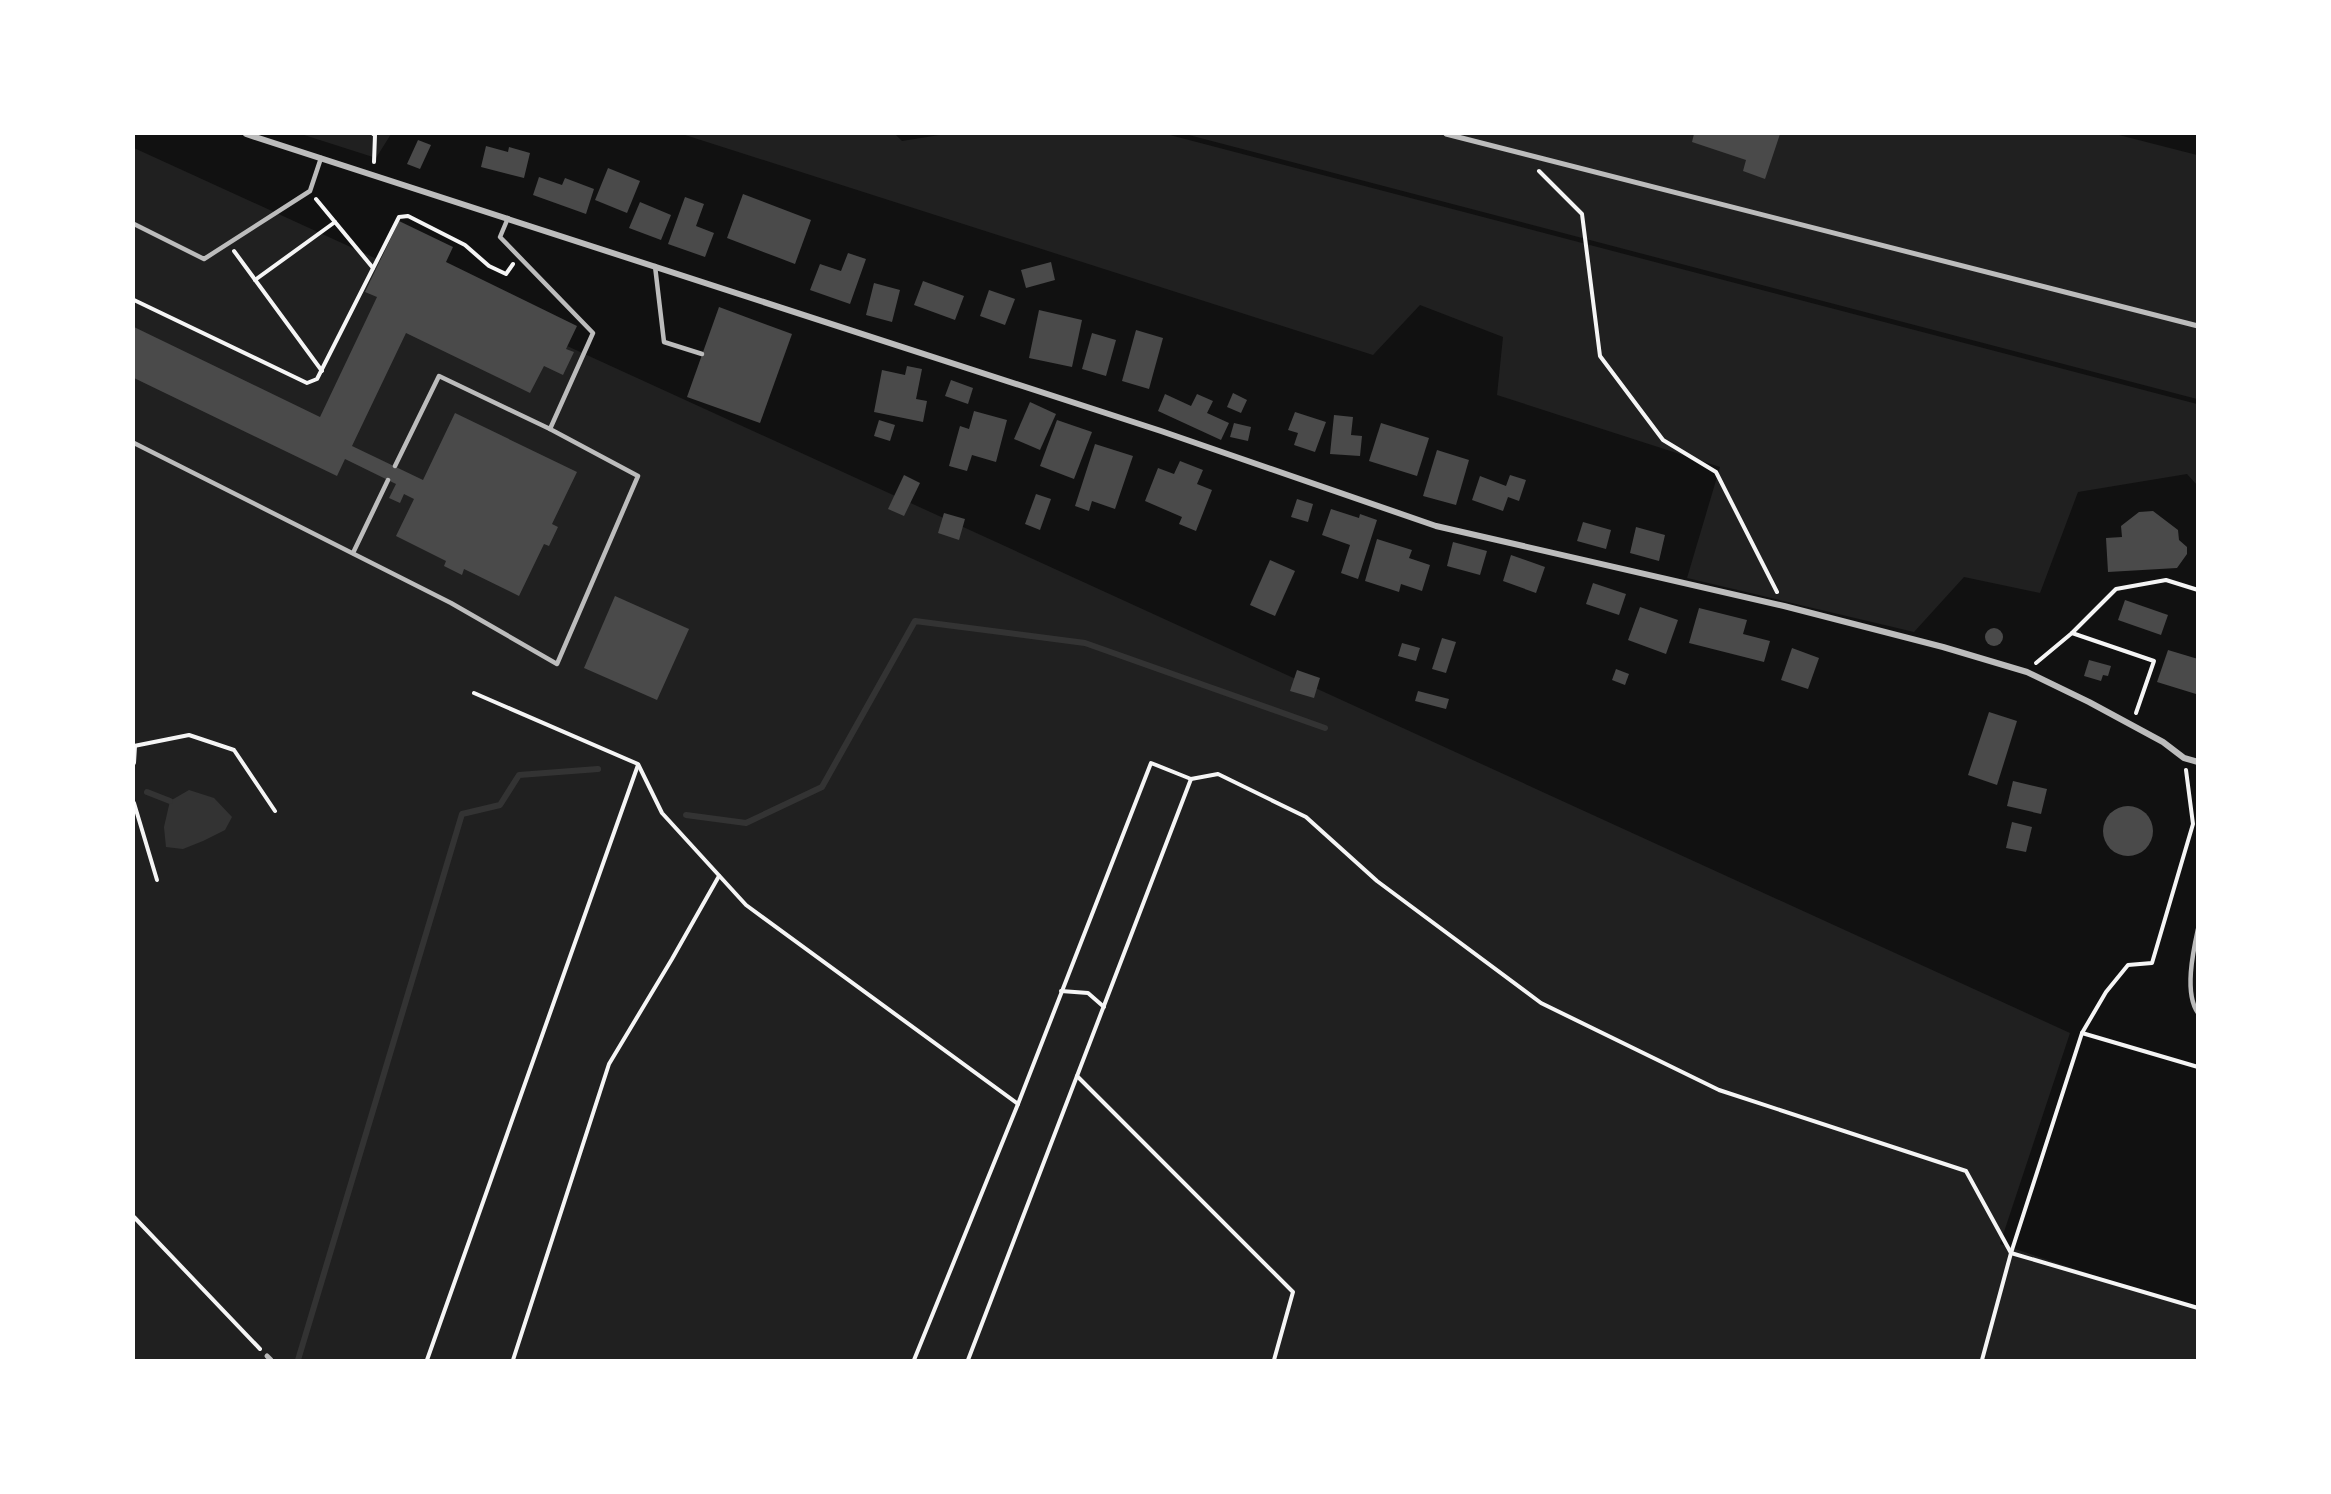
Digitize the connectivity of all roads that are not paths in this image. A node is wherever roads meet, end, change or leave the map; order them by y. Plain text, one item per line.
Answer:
1 (246, 134) edge
2 (1446, 134) edge
3 (321, 158) junction
4 (508, 218) junction
5 (134, 224) edge
6 (655, 266) junction
7 (2198, 326) edge
8 (702, 354) dead end
9 (550, 429) junction
10 (134, 443) edge
11 (395, 466) dead end
12 (388, 480) dead end
13 (352, 553) junction
14 (2198, 762) edge
15 (2198, 929) edge
16 (2198, 1013) edge

1 - 3 street
2 - 7 street
3 - 4 street
3 - 5 lane
4 - 6 street
4 - 9 lane
6 - 8 lane
6 - 14 street
9 - 11 lane
9 - 13 lane
10 - 13 lane
12 - 13 lane
15 - 16 lane

